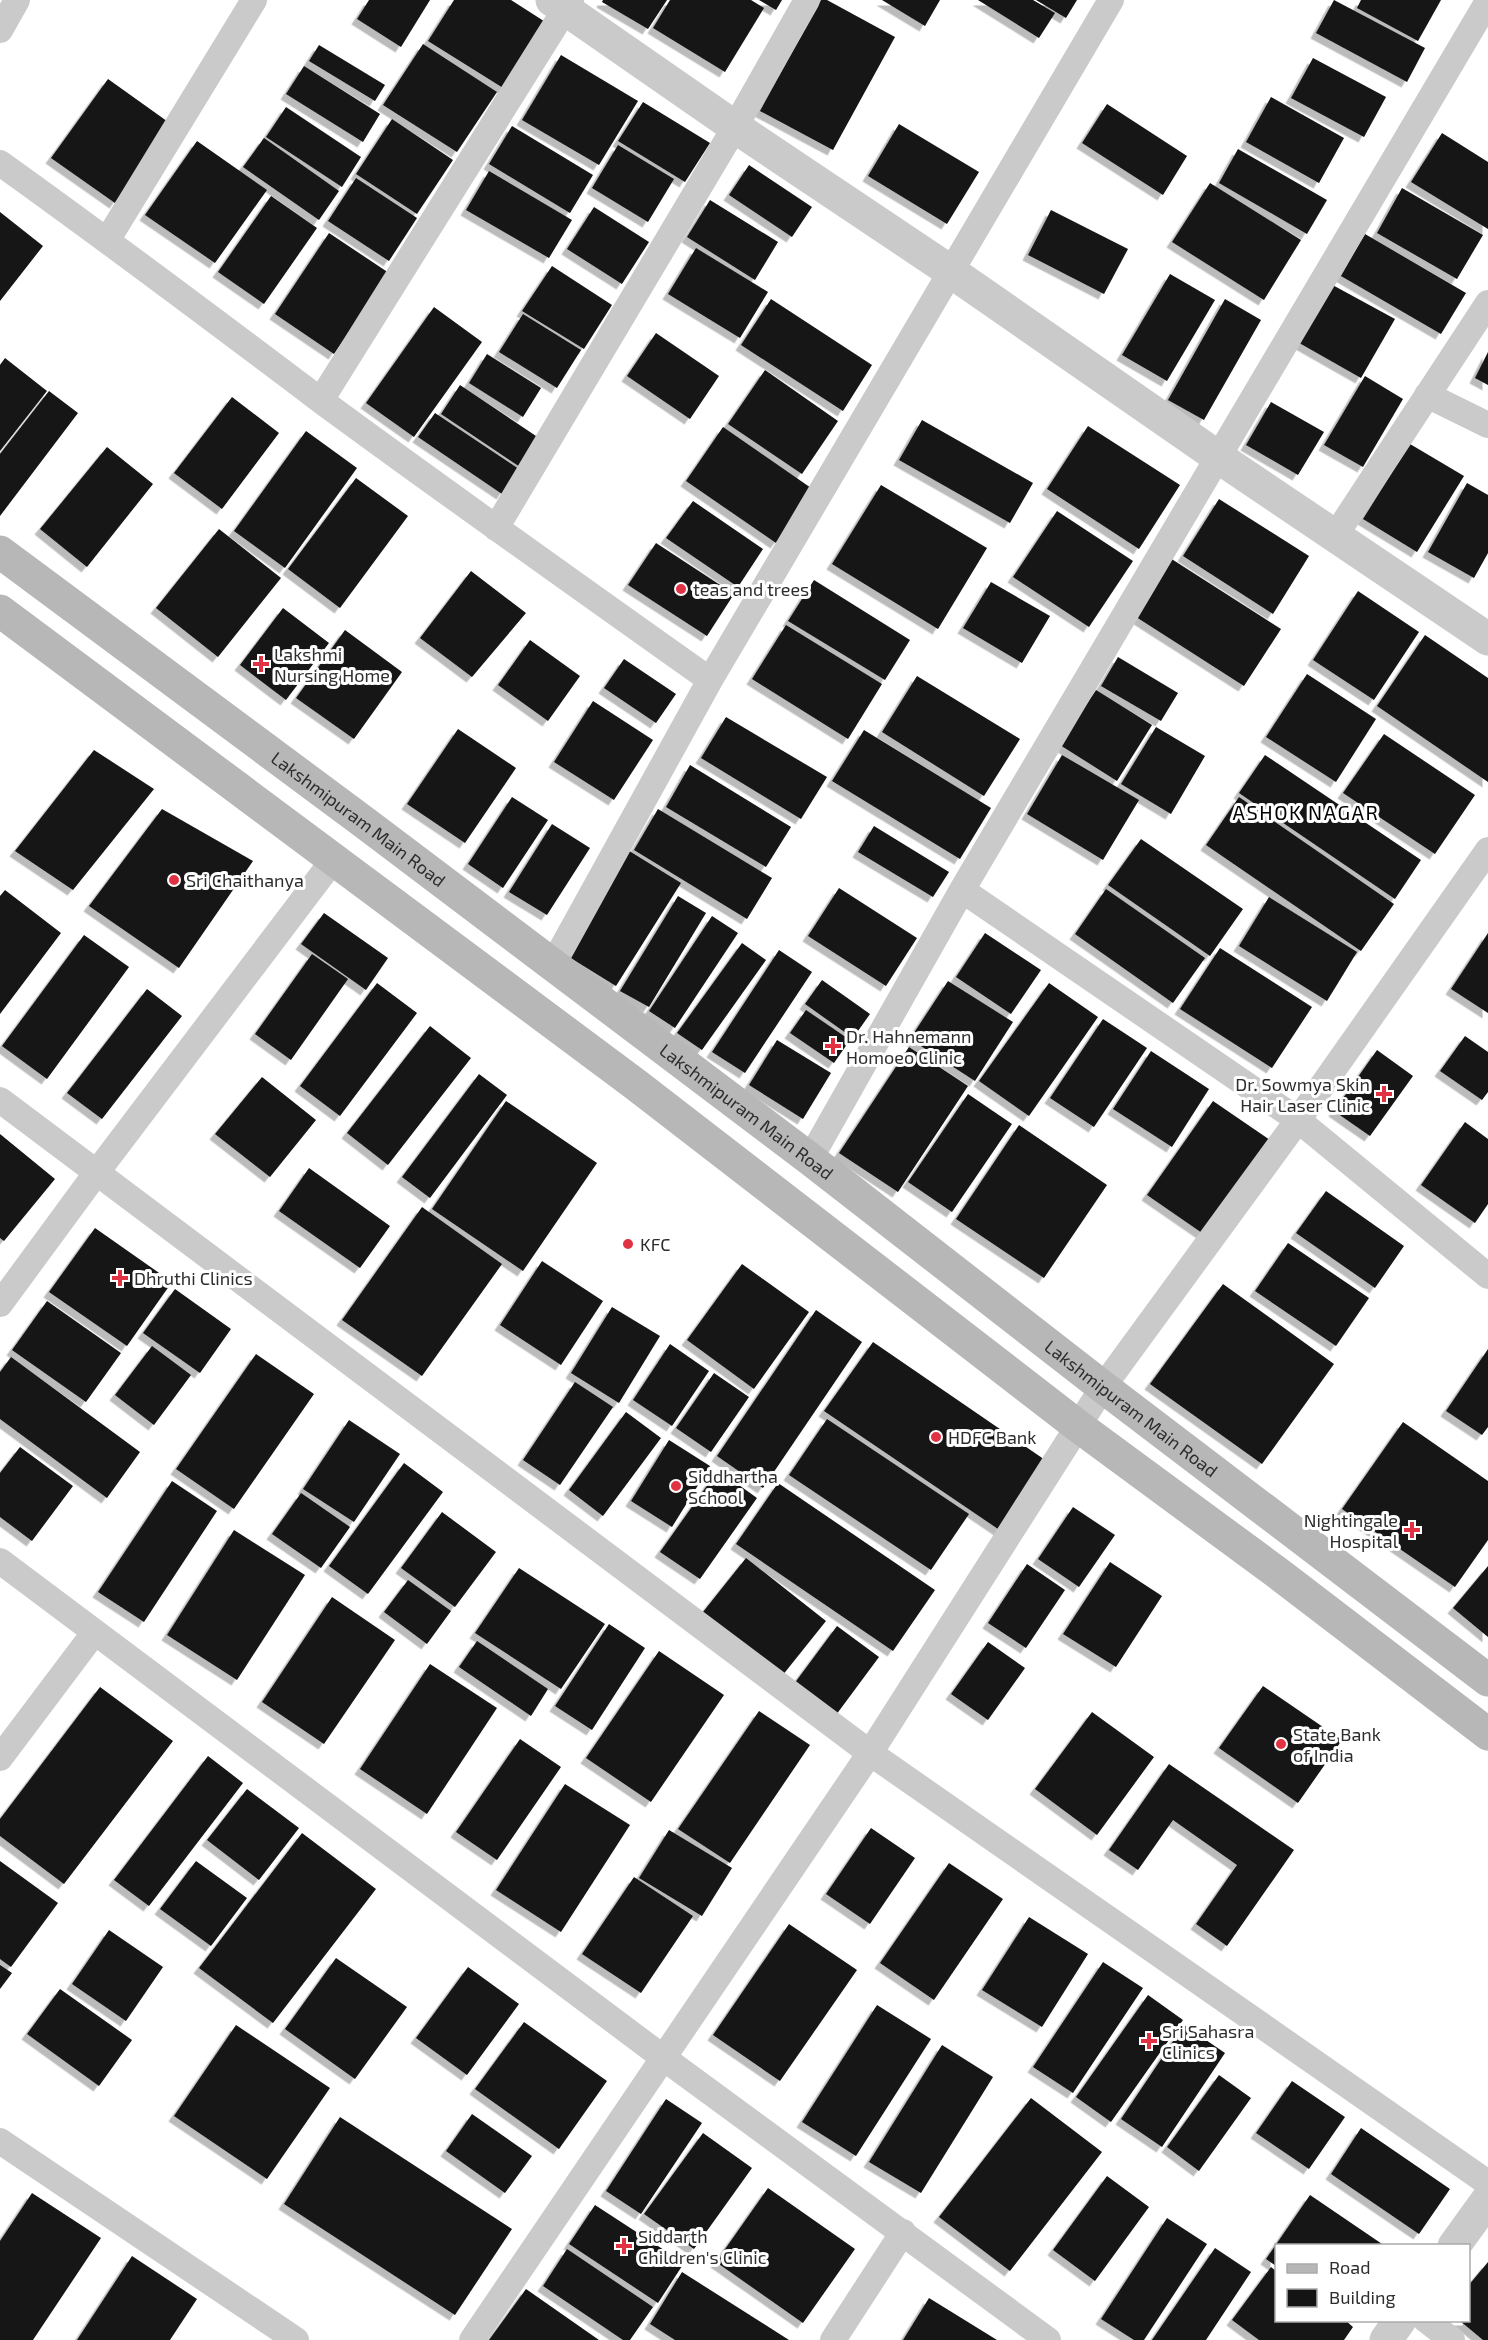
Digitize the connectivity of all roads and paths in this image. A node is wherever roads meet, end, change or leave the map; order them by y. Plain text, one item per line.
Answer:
1 (17, 0) edge
2 (254, 0) edge
3 (807, 0) edge
4 (1111, 0) edge
5 (1488, 1) edge
6 (563, 3) edge
7 (0, 30) edge
8 (735, 127) junction
9 (0, 163) edge
10 (108, 240) junction
11 (950, 271) junction
12 (1488, 303) edge
13 (1427, 395) junction
14 (321, 400) junction
15 (1488, 425) edge
16 (1218, 457) junction
17 (496, 528) junction
18 (1335, 536) junction
19 (0, 552) edge
20 (0, 611) edge
21 (1488, 639) edge
22 (710, 680) junction
23 (1488, 850) edge
24 (334, 859) junction
25 (962, 890) junction
26 (552, 966) junction
27 (0, 1100) edge
28 (1298, 1120) junction
29 (810, 1159) junction
30 (97, 1172) junction
31 (1488, 1276) edge
32 (0, 1304) edge
33 (1103, 1387) junction
34 (1078, 1426) junction
35 (0, 1561) edge
36 (94, 1633) junction
37 (1488, 1680) edge
38 (1488, 1734) edge
39 (870, 1753) junction
40 (0, 1758) edge
41 (665, 2059) junction
42 (0, 2141) edge
43 (1488, 2183) edge
44 (1488, 2199) edge
45 (903, 2232) junction
46 (1455, 2244) edge
47 (1399, 2322) edge
48 (1429, 2322) edge
49 (296, 2340) edge
50 (472, 2340) edge
51 (833, 2340) edge
52 (1048, 2340) edge
53 (1386, 2340) edge
54 (1452, 2340) edge

1 - 7 street
2 - 10 street
3 - 8 street
4 - 11 street
5 - 16 street
6 - 8 street
6 - 14 street
8 - 11 street
8 - 17 street
9 - 10 street
10 - 14 street
11 - 16 street
11 - 22 street
12 - 13 street
13 - 15 street
13 - 18 street
14 - 17 street
16 - 18 street
16 - 25 street
17 - 22 street
18 - 21 street
19 - 26 main road, Lakshmipuram Main Road
20 - 24 main road
22 - 26 street
23 - 28 street
24 - 30 street
24 - 34 main road
25 - 28 street
25 - 29 street
26 - 29 main road, Lakshmipuram Main Road
27 - 30 street
28 - 31 street
28 - 33 street
29 - 33 main road, Lakshmipuram Main Road
30 - 32 street
30 - 39 street
33 - 34 street
33 - 37 main road, Lakshmipuram Main Road
34 - 38 main road
34 - 39 street
35 - 36 street
36 - 40 street
36 - 41 street
39 - 41 street
39 - 43 street
41 - 45 street
41 - 50 street
42 - 49 street
44 - 46 street
45 - 51 street
45 - 52 street
47 - 53 street
48 - 54 street

